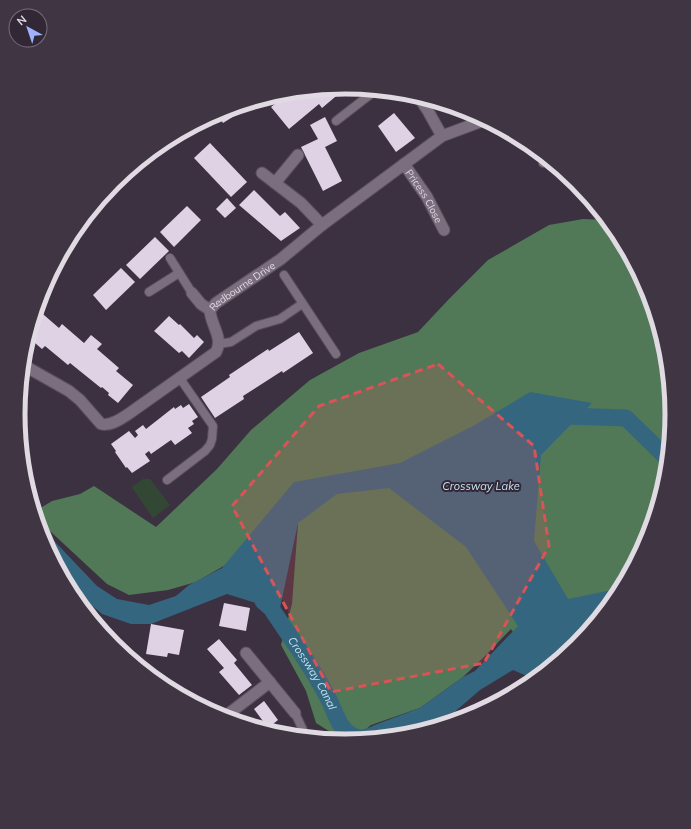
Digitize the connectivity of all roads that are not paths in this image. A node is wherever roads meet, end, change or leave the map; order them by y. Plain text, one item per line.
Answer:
1 (369, 95) edge
2 (423, 104) edge
3 (336, 122) dead end
4 (478, 123) edge
5 (442, 136) junction
6 (298, 155) dead end
7 (404, 164) junction
8 (262, 173) dead end
9 (275, 183) junction
10 (322, 226) junction
11 (444, 230) dead end
12 (170, 258) dead end
13 (179, 273) junction
14 (284, 275) dead end
15 (149, 292) dead end
16 (192, 293) joint
17 (302, 304) junction
18 (210, 310) junction
19 (219, 344) junction
20 (336, 354) dead end
21 (29, 368) edge
22 (179, 377) junction
23 (167, 480) dead end
24 (246, 653) dead end
25 (270, 682) junction
26 (230, 713) edge
27 (295, 713) joint
28 (303, 732) edge

1 - 3 lane
2 - 5 street
4 - 5 street, Redbourne Drive
5 - 7 street, Redbourne Drive
6 - 9 street
7 - 10 street, Redbourne Drive
7 - 11 street, Pricess Close
8 - 9 street
9 - 10 street
10 - 18 street, Redbourne Drive
12 - 13 lane
13 - 15 lane
13 - 16 lane
14 - 17 lane
16 - 18 street
17 - 19 lane
17 - 20 lane
18 - 19 street, Redbourne Drive
19 - 22 street
21 - 22 street
22 - 23 lane
24 - 25 street
25 - 26 street
25 - 27 street
27 - 28 lane

